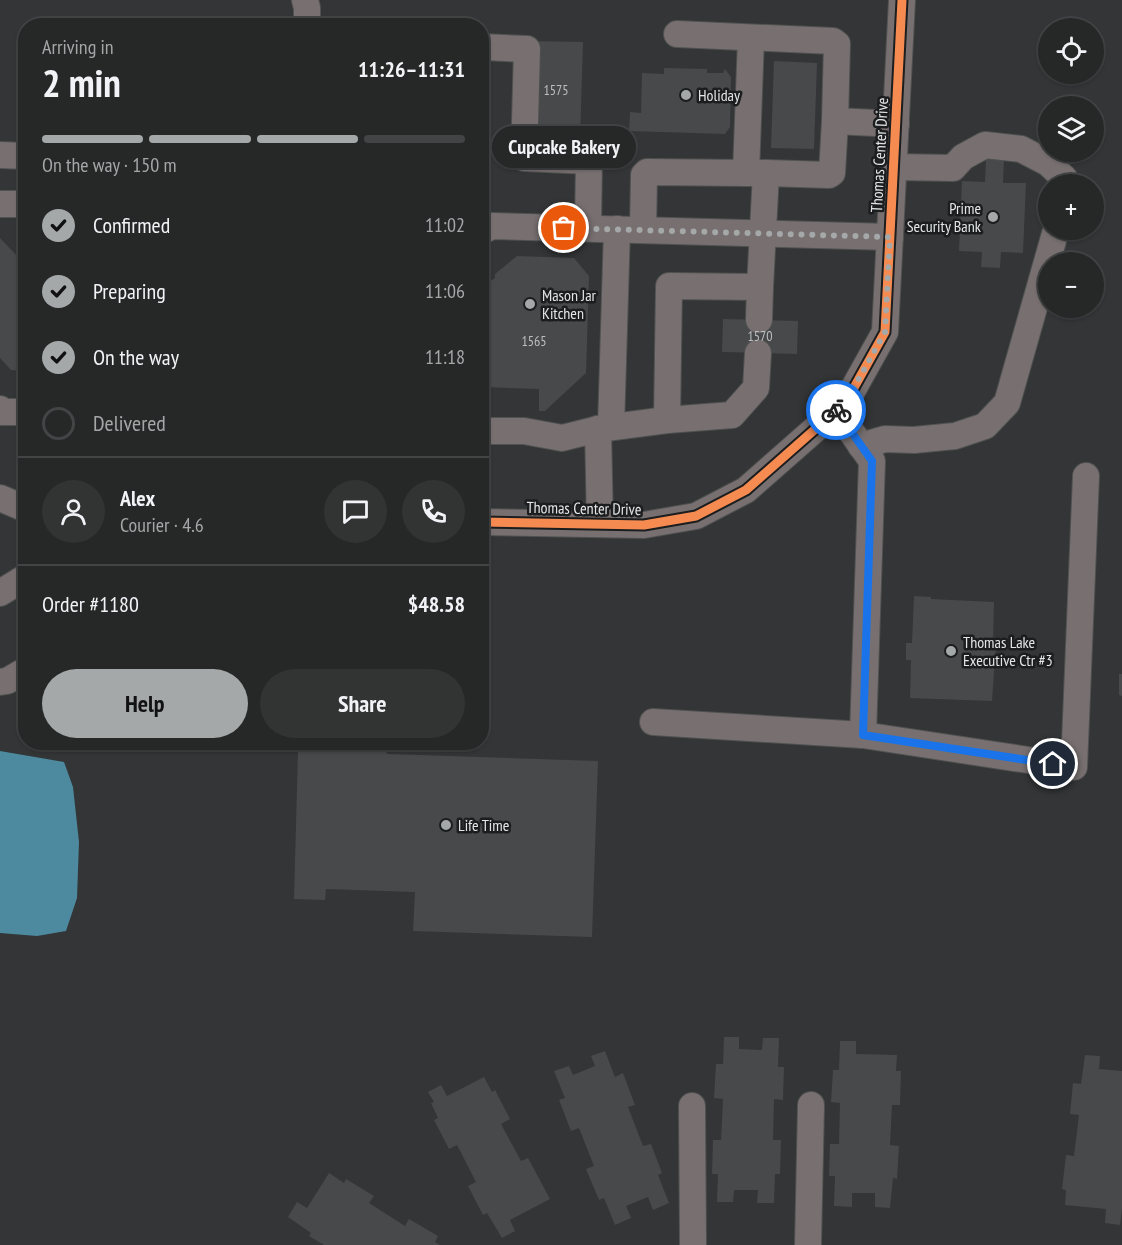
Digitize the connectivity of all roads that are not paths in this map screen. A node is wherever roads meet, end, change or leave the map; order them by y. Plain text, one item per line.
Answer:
1 (305, 0) edge
2 (902, 0) edge
3 (307, 18) edge
4 (677, 34) dead end
5 (751, 39) junction
6 (489, 47) edge
7 (835, 121) junction
8 (896, 124) junction
9 (0, 155) edge
10 (18, 156) edge
11 (894, 167) junction
12 (756, 173) junction
13 (1060, 174) edge
14 (0, 204) edge
15 (18, 204) edge
16 (489, 228) edge
17 (588, 228) junction
18 (617, 229) junction
19 (643, 230) junction
20 (762, 233) junction
21 (890, 237) junction
22 (1053, 240) edge
23 (760, 287) junction
24 (759, 320) dead end
25 (758, 353) dead end
26 (0, 409) edge
27 (836, 410) junction
28 (18, 412) edge
29 (667, 420) junction
30 (605, 428) junction
31 (489, 431) edge
32 (861, 446) junction
33 (1086, 476) dead end
34 (0, 498) edge
35 (18, 506) edge
36 (489, 522) edge
37 (600, 524) junction
38 (18, 582) edge
39 (0, 593) edge
40 (18, 674) edge
41 (0, 682) edge
42 (653, 722) dead end
43 (863, 735) junction
44 (811, 1105) dead end
45 (692, 1106) dead end
46 (693, 1245) edge
47 (808, 1245) edge

1 - 3 street
2 - 8 street, Thomas Center Drive
4 - 5 street
5 - 7 street
5 - 12 street
6 - 17 street
7 - 8 street
7 - 12 street
8 - 11 street, Thomas Center Drive
9 - 10 street
11 - 13 street
11 - 21 street, Thomas Center Drive
12 - 19 street
12 - 20 street
14 - 15 street
16 - 17 street
17 - 18 street
18 - 19 street
18 - 30 street
19 - 20 street
20 - 21 street
20 - 23 street
21 - 27 street, Thomas Center Drive
22 - 32 street
23 - 24 street
23 - 29 street
25 - 29 street
26 - 28 street
27 - 32 street
27 - 37 street, Thomas Center Drive
29 - 30 street
30 - 31 street
30 - 37 street
32 - 43 street
33 - 43 street
34 - 35 street
36 - 37 street, Thomas Center Drive
38 - 39 street
40 - 41 street
42 - 43 street
44 - 47 street
45 - 46 street

